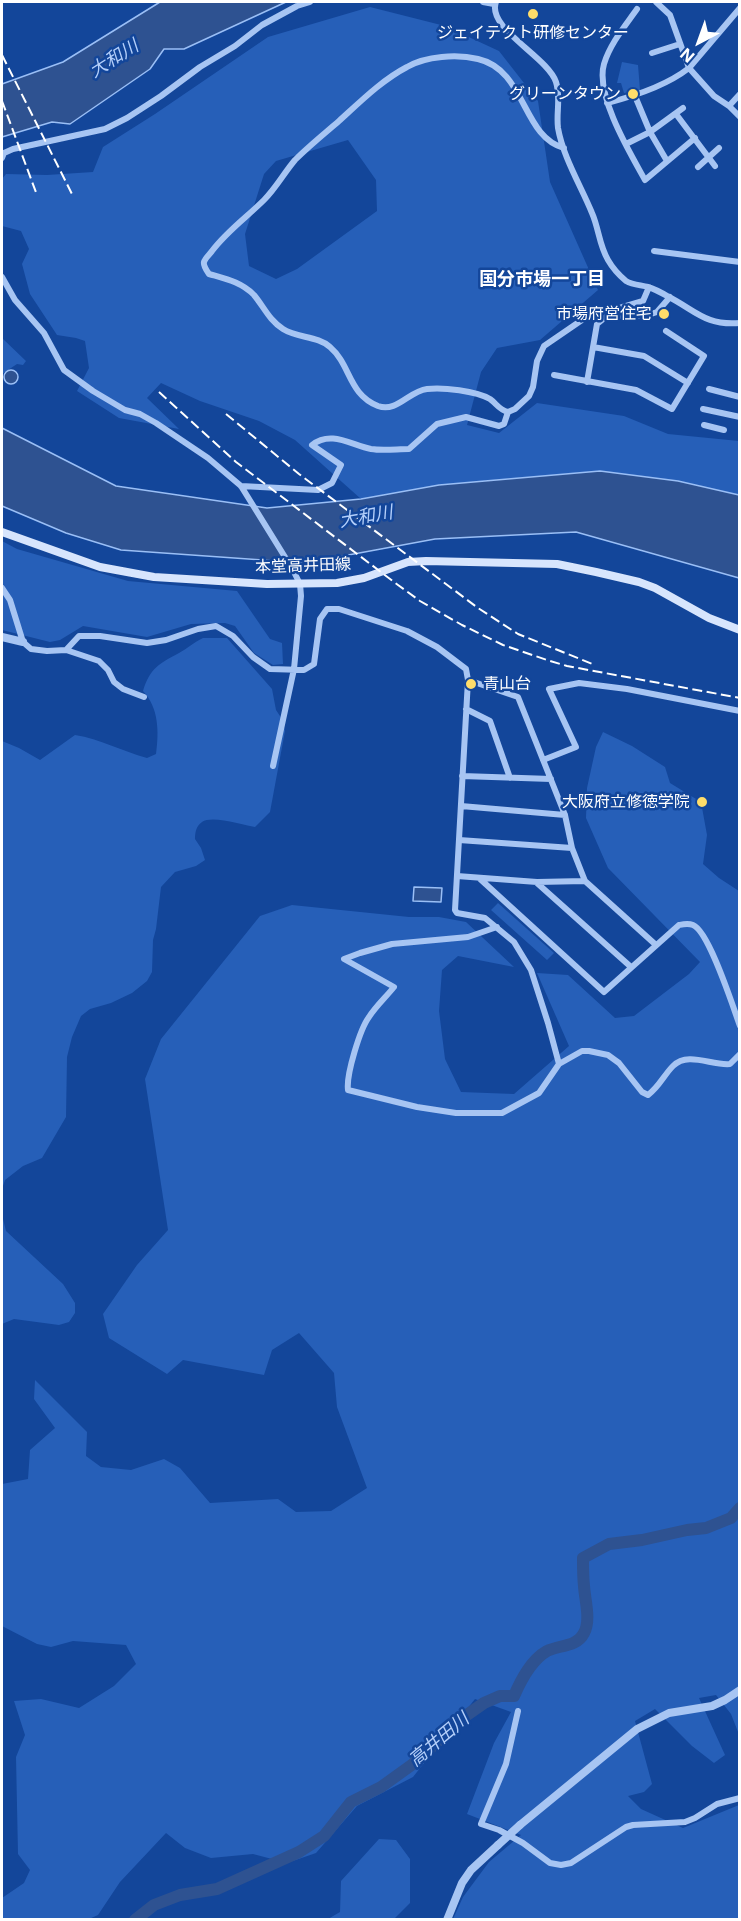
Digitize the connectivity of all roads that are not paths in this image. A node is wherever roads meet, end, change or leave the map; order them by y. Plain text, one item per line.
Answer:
1 (310, 2) edge
2 (483, 2) edge
3 (656, 2) edge
4 (495, 3) edge
5 (740, 8) edge
6 (637, 9) dead end
7 (680, 44) junction
8 (652, 53) dead end
9 (689, 68) junction
10 (740, 94) edge
11 (635, 96) junction
12 (608, 103) junction
13 (729, 106) junction
14 (683, 108) dead end
15 (676, 114) junction
16 (740, 117) edge
17 (650, 132) junction
18 (694, 138) junction
19 (626, 144) junction
20 (564, 148) junction
21 (719, 148) dead end
22 (708, 157) junction
23 (2, 158) edge
24 (667, 161) junction
25 (715, 166) dead end
26 (698, 167) dead end
27 (654, 251) dead end
28 (740, 262) edge
29 (2, 277) edge
30 (649, 287) junction
31 (670, 297) junction
32 (740, 323) edge
33 (666, 331) dead end
34 (593, 348) junction
35 (554, 375) dead end
36 (587, 382) junction
37 (688, 383) junction
38 (709, 389) dead end
39 (740, 397) edge
40 (703, 409) dead end
41 (508, 412) junction
42 (722, 413) junction
43 (740, 417) edge
44 (704, 425) dead end
45 (243, 488) junction
46 (2, 532) edge
47 (300, 584) junction
48 (2, 588) edge
49 (740, 630) edge
50 (2, 637) edge
51 (23, 642) junction
52 (66, 650) junction
53 (294, 669) junction
54 (468, 680) junction
55 (144, 697) dead end
56 (466, 710) junction
57 (740, 711) edge
58 (543, 760) junction
59 (273, 766) dead end
60 (462, 776) junction
61 (510, 778) junction
62 (550, 778) junction
63 (461, 806) junction
64 (565, 814) junction
65 (459, 840) junction
66 (572, 848) junction
67 (457, 876) junction
68 (479, 878) junction
69 (585, 881) junction
70 (537, 882) junction
71 (497, 927) junction
72 (656, 945) junction
73 (632, 967) junction
74 (740, 1026) edge
75 (740, 1054) edge
76 (559, 1064) junction
77 (740, 1690) edge
78 (518, 1711) dead end
79 (740, 1798) edge
80 (447, 1920) edge

1 - 23 street
2 - 4 street
3 - 7 street
4 - 20 street
5 - 9 street
6 - 12 street
7 - 8 street
7 - 9 street
9 - 11 street
9 - 13 street
10 - 13 street
11 - 12 street
11 - 17 street
12 - 19 street
13 - 16 street
14 - 15 street
15 - 17 street
15 - 18 street
17 - 19 street
17 - 24 street
18 - 22 street
18 - 24 street
19 - 24 street
20 - 30 street
20 - 41 street
21 - 22 street
22 - 25 street
22 - 26 street
27 - 28 street
29 - 45 street
30 - 31 street
30 - 41 street
31 - 32 street
31 - 34 street
33 - 37 street
34 - 36 street
34 - 37 street
35 - 36 street
36 - 37 street
38 - 39 street
40 - 42 street
41 - 45 street
42 - 43 street
42 - 44 street
45 - 47 street
46 - 47 main road, 本堂高井田線
47 - 49 main road, 本堂高井田線
47 - 53 street
48 - 51 street
50 - 51 street
51 - 52 street
52 - 53 street
52 - 55 street
53 - 54 street
53 - 59 street
54 - 56 street
54 - 58 street
56 - 60 street
56 - 61 street
57 - 58 street
58 - 62 street
60 - 61 street
60 - 63 street
61 - 62 street
62 - 64 street
63 - 64 street
63 - 65 street
64 - 66 street
65 - 66 street
65 - 67 street
66 - 69 street
67 - 68 street
67 - 71 street
68 - 70 street
68 - 73 street
69 - 70 street
69 - 72 street
70 - 73 street
71 - 76 street
71 - 76 street
72 - 73 street
72 - 74 street
75 - 76 street
77 - 80 street, bridge
78 - 79 street

